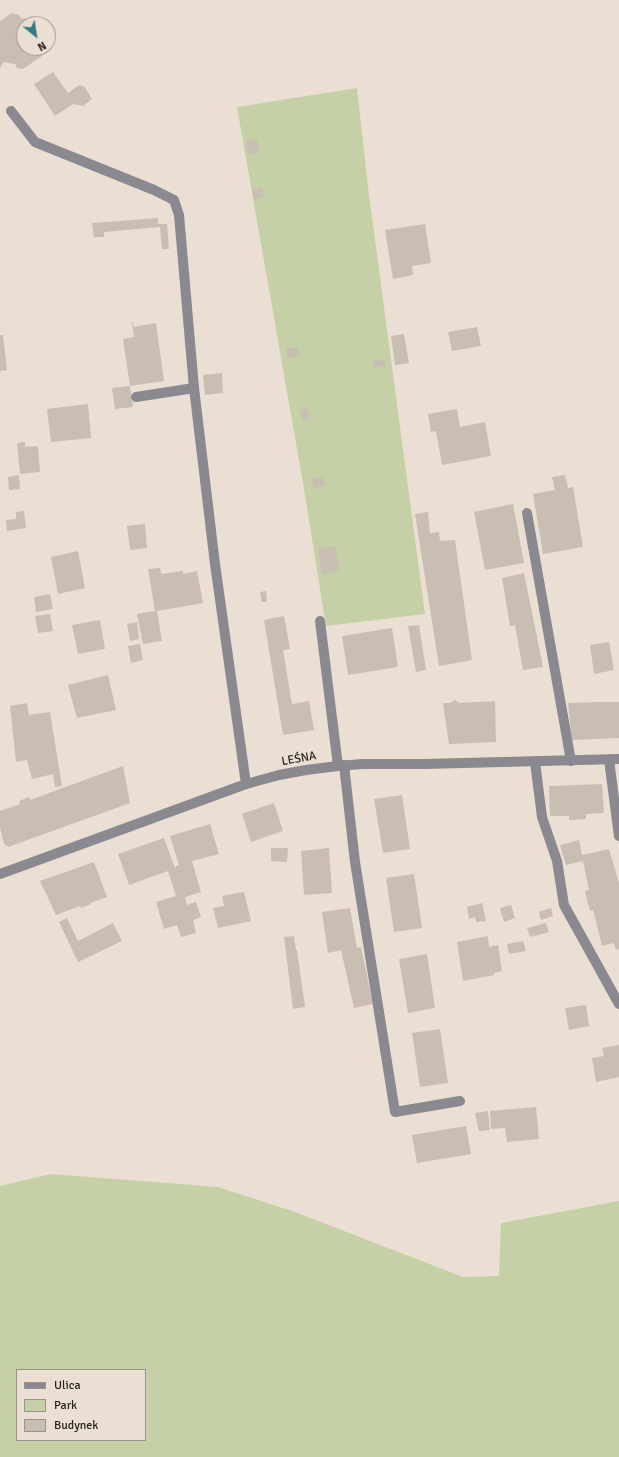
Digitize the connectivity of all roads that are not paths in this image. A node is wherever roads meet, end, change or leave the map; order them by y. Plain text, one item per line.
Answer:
1 (11, 110) dead end
2 (194, 388) junction
3 (136, 397) dead end
4 (527, 512) dead end
5 (320, 621) dead end
6 (614, 760) edge
7 (571, 761) junction
8 (534, 762) junction
9 (341, 766) junction
10 (246, 784) junction
11 (619, 836) edge
12 (0, 874) edge
13 (619, 1004) edge
14 (460, 1101) dead end

1 - 2 street
2 - 3 street
2 - 10 street
4 - 7 street
5 - 9 street
6 - 7 street, LEŚNA
6 - 11 street
7 - 8 street, LEŚNA
8 - 9 street, LEŚNA
8 - 13 street
9 - 10 street, LEŚNA
9 - 14 street
10 - 12 street, LEŚNA

